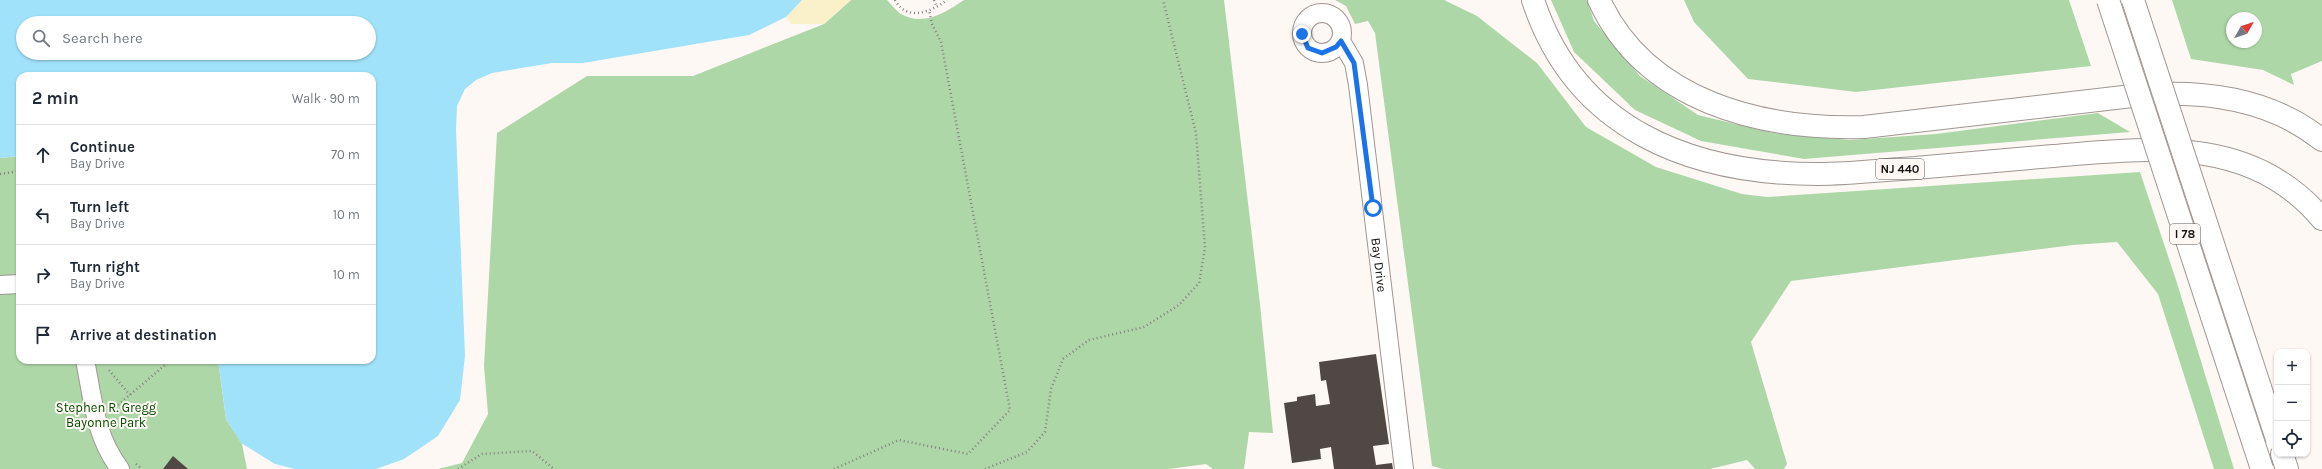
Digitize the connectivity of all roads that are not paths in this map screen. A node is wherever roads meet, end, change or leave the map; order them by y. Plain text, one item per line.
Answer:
1 (1532, 0) edge
2 (1600, 0) edge
3 (2108, 0) edge
4 (2133, 0) edge
5 (1341, 41) dead end
6 (2322, 140) edge
7 (2322, 219) edge
8 (16, 284) edge
9 (0, 285) edge
10 (86, 364) edge
11 (2274, 430) edge
12 (2283, 457) edge
13 (125, 464) edge
14 (1404, 469) edge
15 (2262, 469) edge
16 (2287, 469) edge

1 - 7 highway, NJ 440
2 - 6 highway
3 - 15 highway, I 78, bridge
4 - 11 highway, I 78, bridge
5 - 14 street, Bay Drive
8 - 9 street
10 - 13 street
12 - 16 highway

